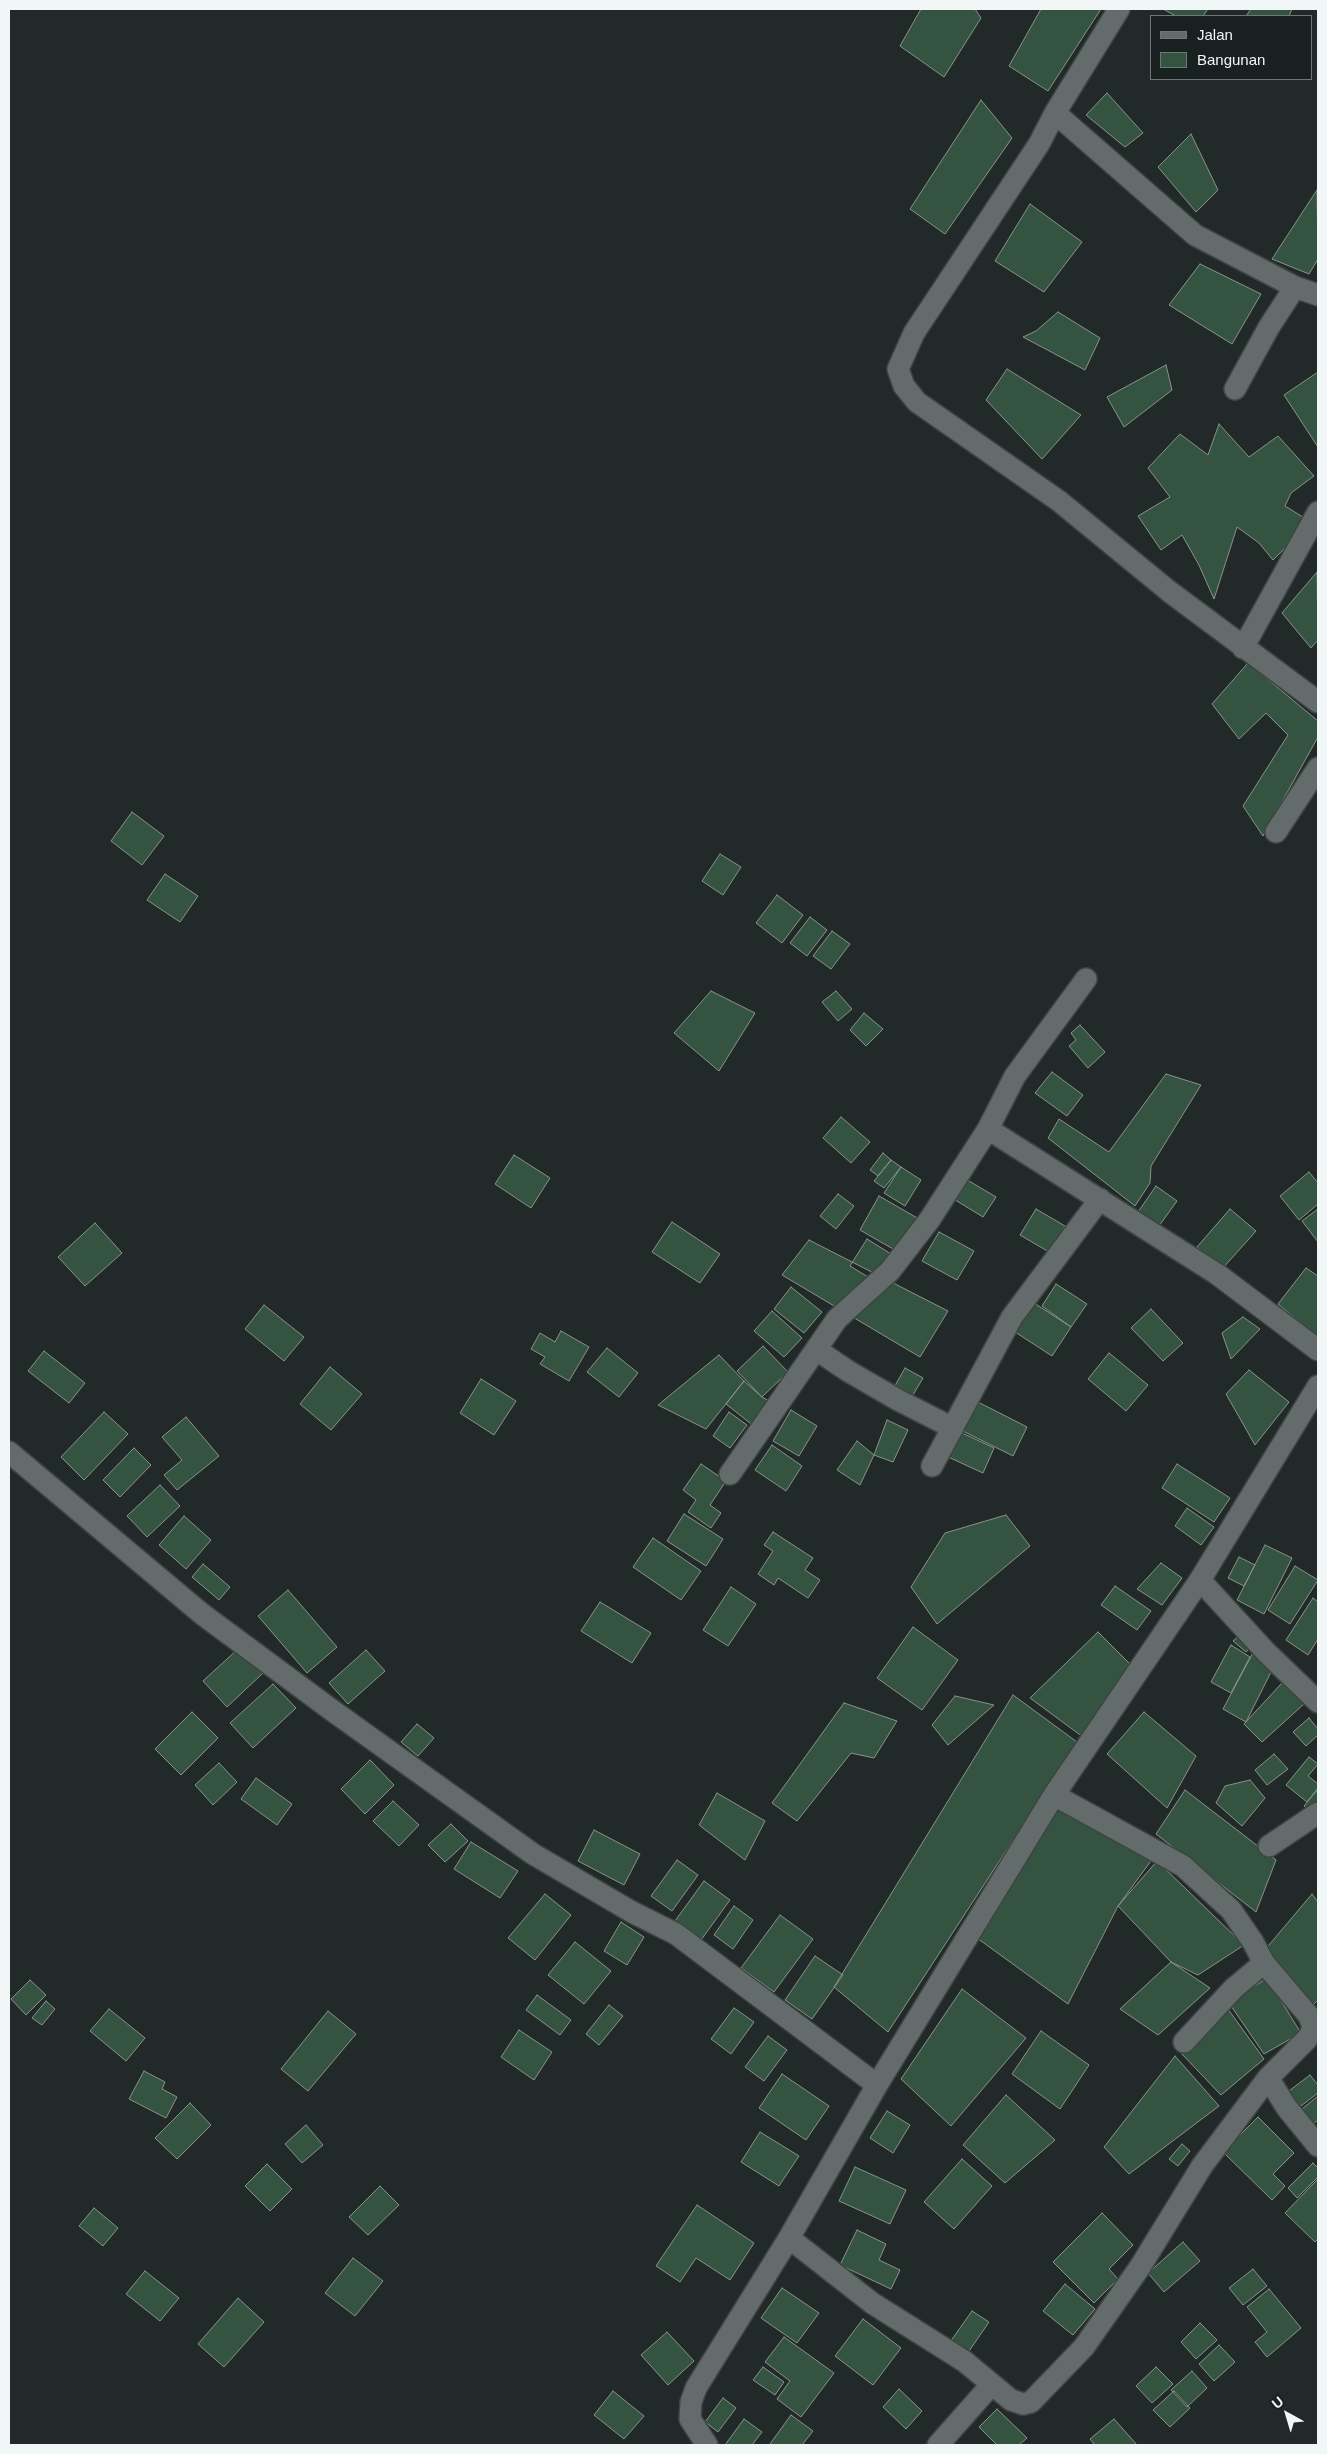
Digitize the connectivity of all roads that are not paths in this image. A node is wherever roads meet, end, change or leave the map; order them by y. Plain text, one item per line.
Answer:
1 (1119, 9) edge
2 (1055, 113) junction
3 (1296, 287) junction
4 (1318, 295) edge
5 (1235, 389) dead end
6 (1318, 512) edge
7 (1243, 648) junction
8 (1318, 702) edge
9 (1318, 768) edge
10 (1276, 832) dead end
11 (1086, 979) dead end
12 (988, 1129) junction
13 (1100, 1199) junction
14 (817, 1350) junction
15 (1318, 1350) edge
16 (1318, 1386) edge
17 (953, 1428) junction
18 (9, 1452) edge
19 (932, 1466) dead end
20 (730, 1474) dead end
21 (1200, 1580) junction
22 (1318, 1702) edge
23 (1054, 1795) junction
24 (1318, 1813) edge
25 (1269, 1846) dead end
26 (1264, 1964) junction
27 (1184, 2042) dead end
28 (1268, 2078) junction
29 (877, 2085) junction
30 (1318, 2146) edge
31 (789, 2238) junction
32 (992, 2384) junction
33 (707, 2445) edge
34 (938, 2445) edge

1 - 2 street
2 - 3 street
2 - 7 street
3 - 4 street
3 - 5 street
6 - 7 street
7 - 8 street
9 - 10 street
11 - 12 street
12 - 13 street
12 - 14 street
13 - 15 street
13 - 17 street
14 - 17 street
14 - 20 street
16 - 21 street
17 - 19 street
18 - 29 street
21 - 22 street
21 - 23 street
23 - 26 street
23 - 29 street
24 - 25 street
26 - 27 street
26 - 28 street
28 - 30 street
28 - 32 street
29 - 31 street
31 - 32 street
31 - 33 street
32 - 34 street

